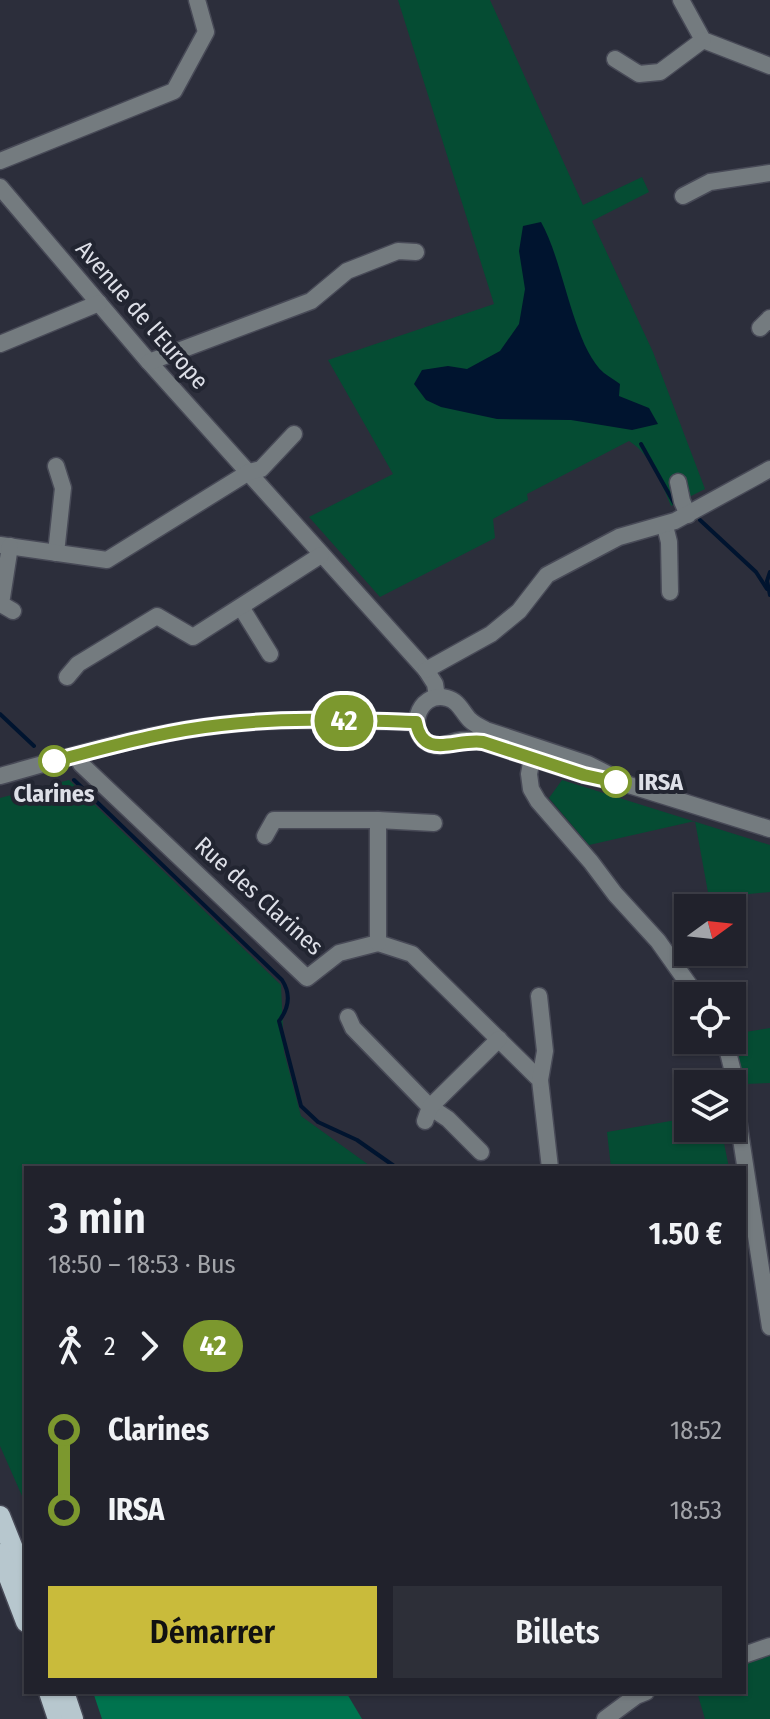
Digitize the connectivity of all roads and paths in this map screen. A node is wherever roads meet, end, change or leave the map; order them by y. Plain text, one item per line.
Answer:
1 (197, 0) edge
2 (681, 0) edge
3 (703, 40) junction
4 (615, 59) dead end
5 (770, 66) edge
6 (0, 161) edge
7 (770, 173) edge
8 (0, 187) edge
9 (683, 196) dead end
10 (416, 252) dead end
11 (99, 303) junction
12 (0, 344) edge
13 (149, 362) junction
14 (294, 434) dead end
15 (56, 466) dead end
16 (770, 469) edge
17 (249, 472) junction
18 (678, 482) dead end
19 (688, 515) junction
20 (665, 526) junction
21 (5, 546) edge
22 (56, 553) junction
23 (321, 555) junction
24 (670, 592) dead end
25 (241, 607) junction
26 (13, 611) dead end
27 (270, 654) dead end
28 (426, 670) junction
29 (67, 677) dead end
30 (437, 697) junction
31 (463, 712) junction
32 (416, 722) junction
33 (510, 738) junction
34 (456, 741) junction
35 (78, 755) junction
36 (532, 758) junction
37 (0, 776) edge
38 (629, 785) junction
39 (378, 820) junction
40 (434, 823) dead end
41 (770, 829) edge
42 (265, 836) dead end
43 (591, 862) junction
44 (378, 943) junction
45 (687, 982) edge
46 (697, 982) edge
47 (539, 996) dead end
48 (348, 1017) dead end
49 (499, 1039) junction
50 (540, 1080) junction
51 (427, 1114) junction
52 (738, 1142) edge
53 (481, 1152) dead end
54 (550, 1166) edge
55 (741, 1166) edge
56 (746, 1206) edge
57 (749, 1231) edge
58 (770, 1327) edge
59 (0, 1516) edge
60 (0, 1554) edge
61 (24, 1576) edge
62 (24, 1617) edge
63 (770, 1646) edge
64 (746, 1654) edge
65 (50, 1694) edge
66 (65, 1694) edge
67 (641, 1694) edge
68 (58, 1719) edge
69 (73, 1719) edge
70 (605, 1719) edge

1 - 6 street
2 - 3 street
3 - 4 street
3 - 5 street
7 - 9 street
8 - 11 street, Avenue de l'Europe
10 - 13 street
11 - 12 street
11 - 13 street, Avenue de l'Europe
13 - 17 street, Avenue de l'Europe
14 - 17 street
15 - 22 street
16 - 19 street
17 - 22 street
17 - 23 street, Avenue de l'Europe
18 - 19 street
19 - 20 street
20 - 24 street
20 - 28 street
21 - 22 street
21 - 26 street
23 - 25 street
23 - 28 street, Avenue de l'Europe
25 - 27 street
25 - 29 street
28 - 30 street, Avenue de l'Europe
30 - 31 street
30 - 32 street
31 - 33 street
31 - 34 street
32 - 34 street
32 - 35 street
33 - 36 street
33 - 38 street
34 - 36 street
35 - 37 street
35 - 44 street, Rue des Clarines
36 - 38 street
36 - 43 street
38 - 41 street
39 - 40 street
39 - 42 street
39 - 44 street
43 - 45 street
43 - 46 street
44 - 49 street
47 - 50 street
48 - 51 street
49 - 50 street
49 - 51 street
50 - 54 street
51 - 53 street
52 - 55 street
56 - 57 street
57 - 58 street
59 - 61 main road
60 - 62 main road
63 - 64 street
65 - 68 main road
66 - 69 main road
67 - 70 street

